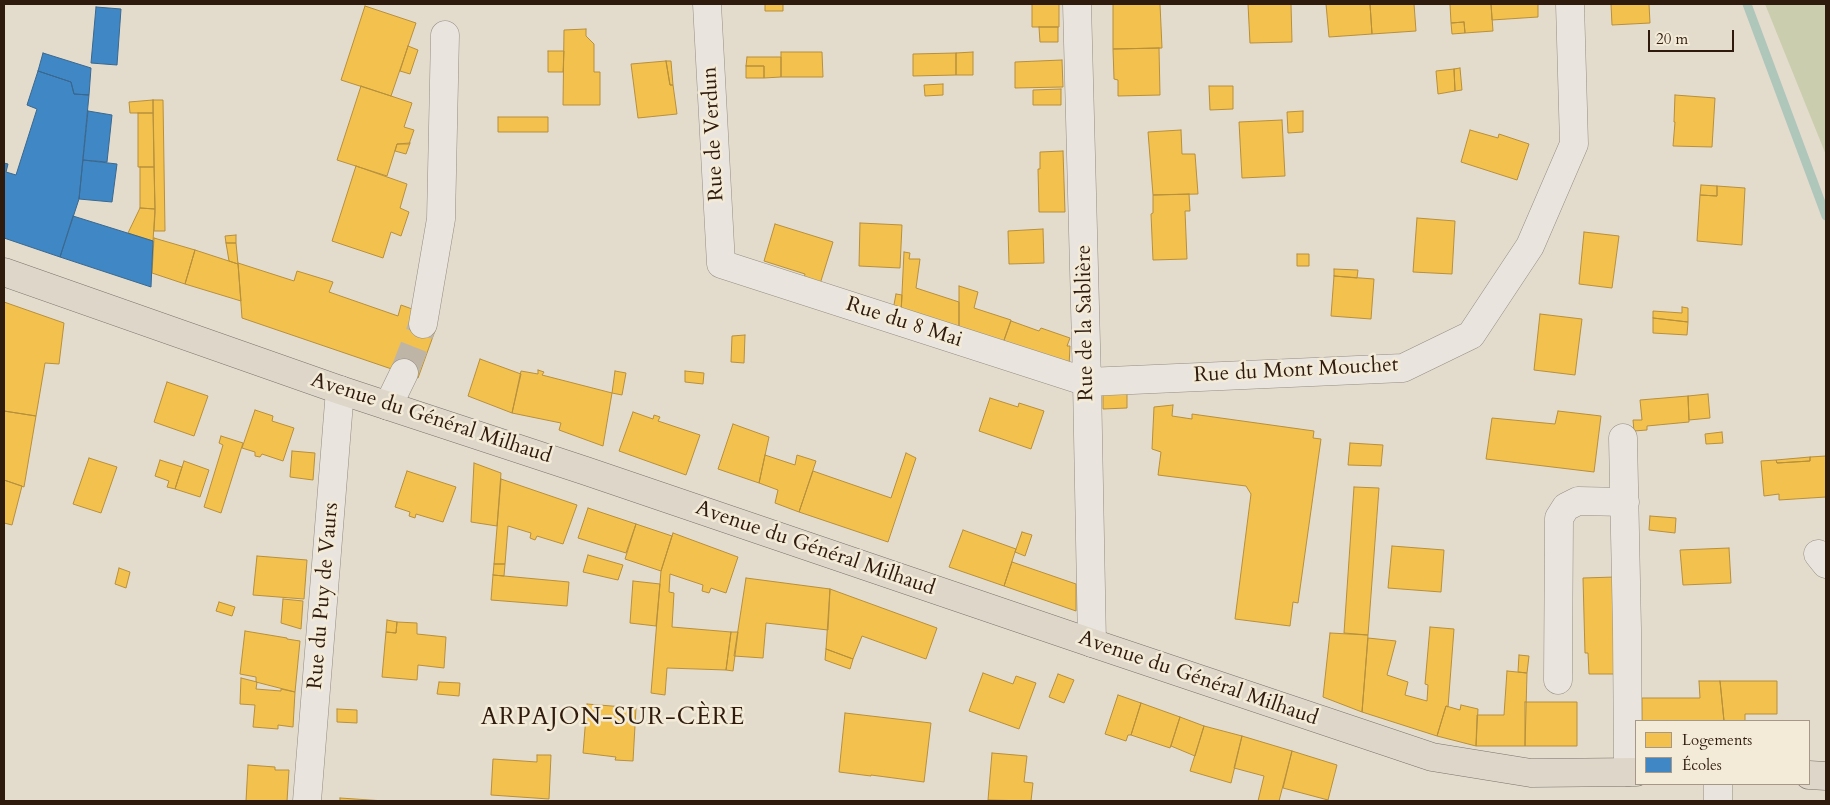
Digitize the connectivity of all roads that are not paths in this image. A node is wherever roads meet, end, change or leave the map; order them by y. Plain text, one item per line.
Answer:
1 (707, 4) edge
2 (1077, 4) edge
3 (1570, 4) edge
4 (445, 35) dead end
5 (721, 264) joint
6 (4, 272) edge
7 (422, 324) tunnel mouth
8 (404, 373) tunnel mouth
9 (1087, 382) junction
10 (340, 390) junction
11 (388, 406) junction
12 (1623, 438) dead end
13 (1624, 502) junction
14 (1092, 643) junction
15 (1558, 680) dead end
16 (1632, 772) edge
17 (1810, 775) edge
18 (1826, 776) edge
19 (1718, 785) edge
20 (307, 801) edge
21 (1718, 801) edge

1 - 5 street, Rue de Verdun
2 - 9 street, Rue de la Sablière
3 - 9 street, Rue du Mont Mouchet
4 - 7 street
5 - 9 street, Rue du 8 Mai
6 - 10 main road, Avenue du Général Milhaud
8 - 11 street
9 - 14 street, Rue de la Sablière
10 - 11 main road, Avenue du Général Milhaud
10 - 20 street, Rue du Puy de Vaurs
11 - 14 main road, Avenue du Général Milhaud
12 - 13 street
13 - 15 street
13 - 16 street
14 - 16 main road, Avenue du Général Milhaud
17 - 18 main road
19 - 21 street

